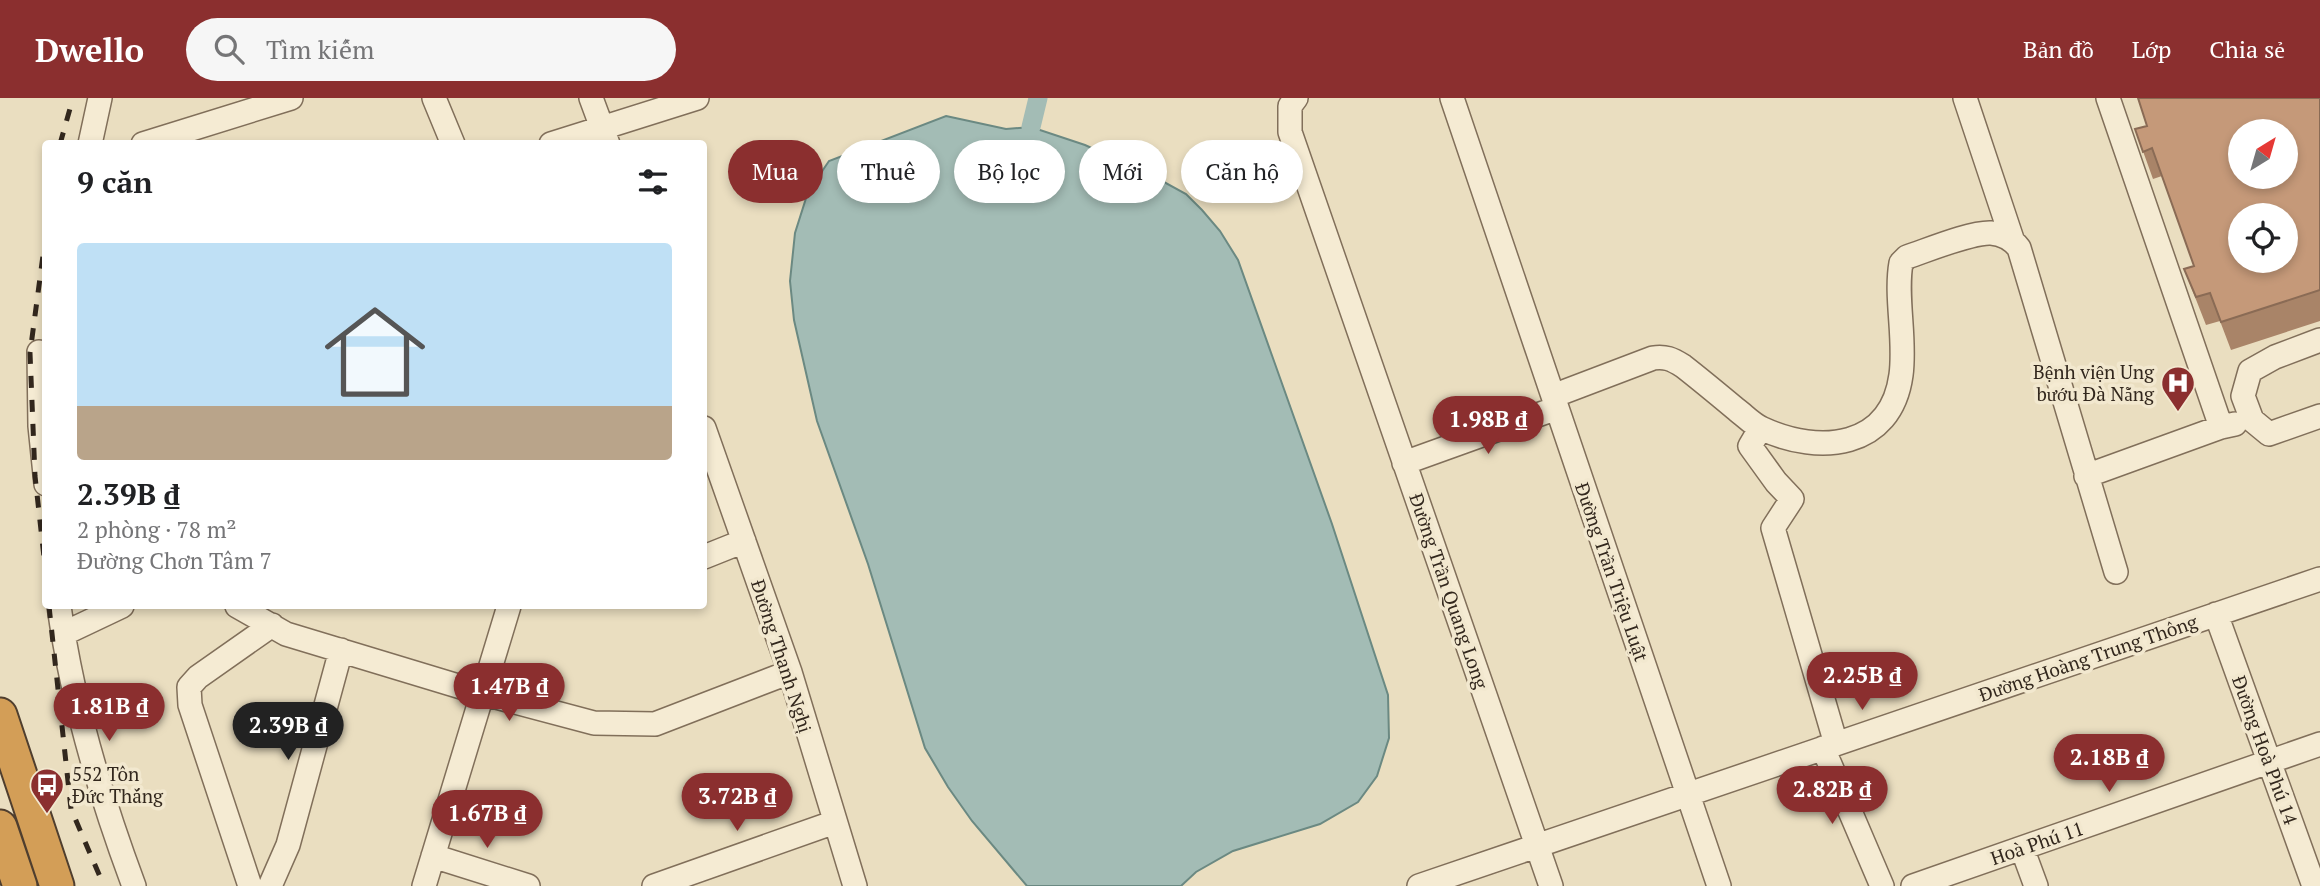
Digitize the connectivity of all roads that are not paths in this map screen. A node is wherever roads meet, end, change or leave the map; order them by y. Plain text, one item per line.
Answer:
1 (100, 98) edge
2 (291, 98) edge
3 (434, 98) edge
4 (591, 98) edge
5 (697, 98) edge
6 (1296, 98) edge
7 (1452, 98) edge
8 (1965, 98) edge
9 (2108, 98) edge
10 (605, 135) edge
11 (91, 140) edge
12 (157, 140) edge
13 (451, 140) edge
14 (575, 140) edge
15 (2012, 239) junction
16 (2320, 340) edge
17 (39, 352) dead end
18 (1555, 402) junction
19 (2320, 416) edge
20 (2252, 420) junction
21 (2221, 427) junction
22 (1760, 429) junction
23 (707, 436) edge
24 (42, 445) edge
25 (1405, 463) junction
26 (2086, 476) junction
27 (744, 541) junction
28 (707, 556) edge
29 (2116, 572) dead end
30 (2320, 579) edge
31 (59, 609) edge
32 (116, 609) edge
33 (243, 609) edge
34 (508, 609) edge
35 (2216, 614) junction
36 (272, 625) junction
37 (63, 634) junction
38 (341, 650) junction
39 (790, 671) junction
40 (481, 693) junction
41 (0, 715) edge
42 (2320, 744) edge
43 (1830, 746) junction
44 (2269, 761) junction
45 (1688, 794) junction
46 (835, 822) junction
47 (0, 827) edge
48 (1537, 846) junction
49 (2022, 848) junction
50 (433, 856) junction
51 (20, 886) edge
52 (57, 886) edge
53 (134, 886) edge
54 (250, 886) edge
55 (270, 886) edge
56 (424, 886) edge
57 (528, 886) edge
58 (654, 886) edge
59 (855, 886) edge
60 (1419, 886) edge
61 (1551, 886) edge
62 (1719, 886) edge
63 (1882, 886) edge
64 (1913, 886) edge
65 (2035, 886) edge
66 (2314, 886) edge

1 - 11 street
2 - 12 street
3 - 13 street
4 - 10 street
5 - 10 street
6 - 25 street, Đường Trần Quang Long
7 - 18 street, Đường Trần Triệu Luật
8 - 15 street
9 - 21 street
10 - 14 street
15 - 22 street
15 - 26 street
16 - 20 street
17 - 24 street
18 - 22 street
18 - 25 street
18 - 45 street, Đường Trần Triệu Luật
19 - 20 street
20 - 21 street
21 - 26 street
22 - 43 street
23 - 27 street, Đường Thanh Nghị
25 - 48 street, Đường Trần Quang Long
26 - 29 street
27 - 28 street
27 - 39 street, Đường Thanh Nghị
30 - 35 street, Đường Hoàng Trung Thông
31 - 37 street
32 - 37 street
33 - 36 street
34 - 40 street
35 - 43 street, Đường Hoàng Trung Thông
35 - 44 street, Đường Hoà Phú 14
36 - 38 street
36 - 54 street
37 - 53 street
38 - 40 street
38 - 55 street
39 - 40 street
39 - 46 street, Đường Thanh Nghị
40 - 50 street
41 - 52 highway
42 - 44 street, Hoà Phú 11
43 - 45 street, Đường Hoàng Trung Thông
43 - 63 street
44 - 49 street, Hoà Phú 11
44 - 66 street, Đường Hoà Phú 14
45 - 48 street, Đường Hoàng Trung Thông
45 - 62 street, Đường Trần Triệu Luật
46 - 58 street
46 - 59 street, Đường Thanh Nghị
47 - 51 highway
48 - 60 street, Đường Hoàng Trung Thông
48 - 61 street, Đường Trần Quang Long
49 - 64 street, Hoà Phú 11
49 - 65 street
50 - 56 street
50 - 57 street

